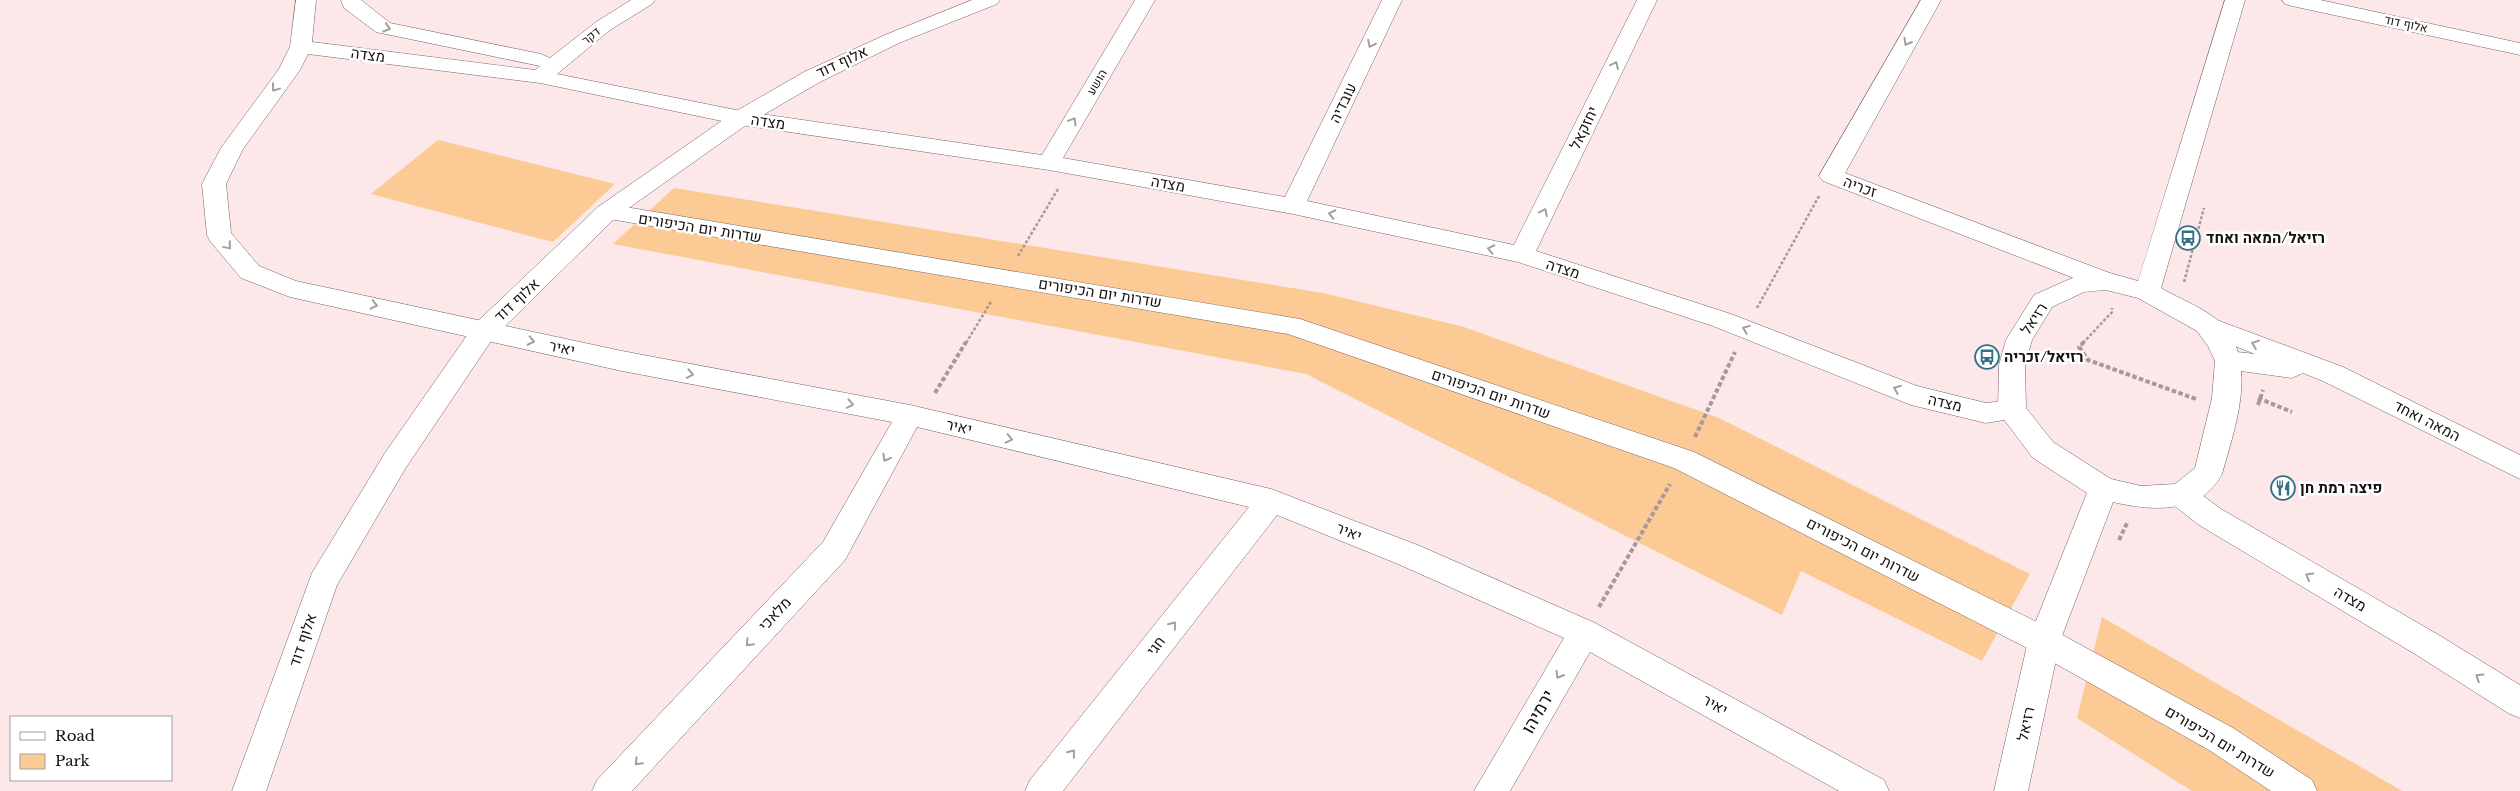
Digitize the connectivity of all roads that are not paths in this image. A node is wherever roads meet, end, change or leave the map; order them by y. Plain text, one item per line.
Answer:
1 (306, 0) edge
2 (351, 0) edge
3 (646, 0) edge
4 (990, 0) edge
5 (1145, 0) edge
6 (1392, 0) edge
7 (1647, 0) edge
8 (1931, 0) edge
9 (2235, 0) edge
10 (2292, 0) edge
11 (300, 47) junction
12 (2520, 49) edge
13 (548, 70) junction
14 (741, 118) junction
15 (1049, 163) junction
16 (1293, 206) junction
17 (607, 212) junction
18 (1522, 255) junction
19 (2051, 259) junction
20 (2106, 281) junction
21 (2079, 284) junction
22 (2147, 292) junction
23 (2206, 325) junction
24 (484, 331) junction
25 (2228, 362) junction
26 (2333, 374) junction
27 (2012, 410) junction
28 (910, 415) junction
29 (2520, 468) edge
30 (2103, 489) junction
31 (2181, 494) junction
32 (1271, 501) junction
33 (1584, 633) junction
34 (2044, 641) junction
35 (2520, 703) edge
36 (249, 791) edge
37 (609, 791) edge
38 (1042, 791) edge
39 (1491, 791) edge
40 (1872, 791) edge
41 (2011, 791) edge
42 (2300, 791) edge

1 - 11 street, יאיר
2 -> 13 street, מצדה
3 - 13 street, דקר
4 - 14 street, אלוף דוד
15 -> 5 street, הושע
6 -> 16 street, עובדיה
18 -> 7 street, יחזקאל
8 -> 19 street, זכריה
9 - 22 street
10 - 12 street, אלוף דוד
11 - 13 street, מצדה
11 -> 24 street, יאיר
13 - 14 street, מצדה
14 - 15 street, מצדה
14 - 17 street, אלוף דוד
15 - 16 street, מצדה
18 -> 16 street, מצדה
17 - 24 street, אלוף דוד
17 - 34 street, שדרות יום הכיפורים
27 -> 18 street, מצדה
19 - 20 street, זכריה
19 - 21 street, זכריה
20 - 21 street, רזיאל
20 - 22 street, רזיאל
21 - 27 street, רזיאל
22 - 23 street, רזיאל
23 - 25 street, רזיאל
26 -> 23 street, המאה ואחד
24 -> 28 street, יאיר
24 - 36 street, אלוף דוד
25 - 26 street, המאה ואחד
25 - 31 street, רזיאל
26 - 29 street, המאה ואחד
27 - 30 street
28 -> 32 street, יאיר
28 -> 37 street, מלאכי
30 - 31 street
30 - 34 street, רזיאל
35 -> 31 street, מצדה
32 - 33 street, יאיר
38 -> 32 street, חגי
33 -> 39 street, ירמיהו
33 - 40 street, יאיר
34 - 41 street, רזיאל
34 - 42 street, שדרות יום הכיפורים

